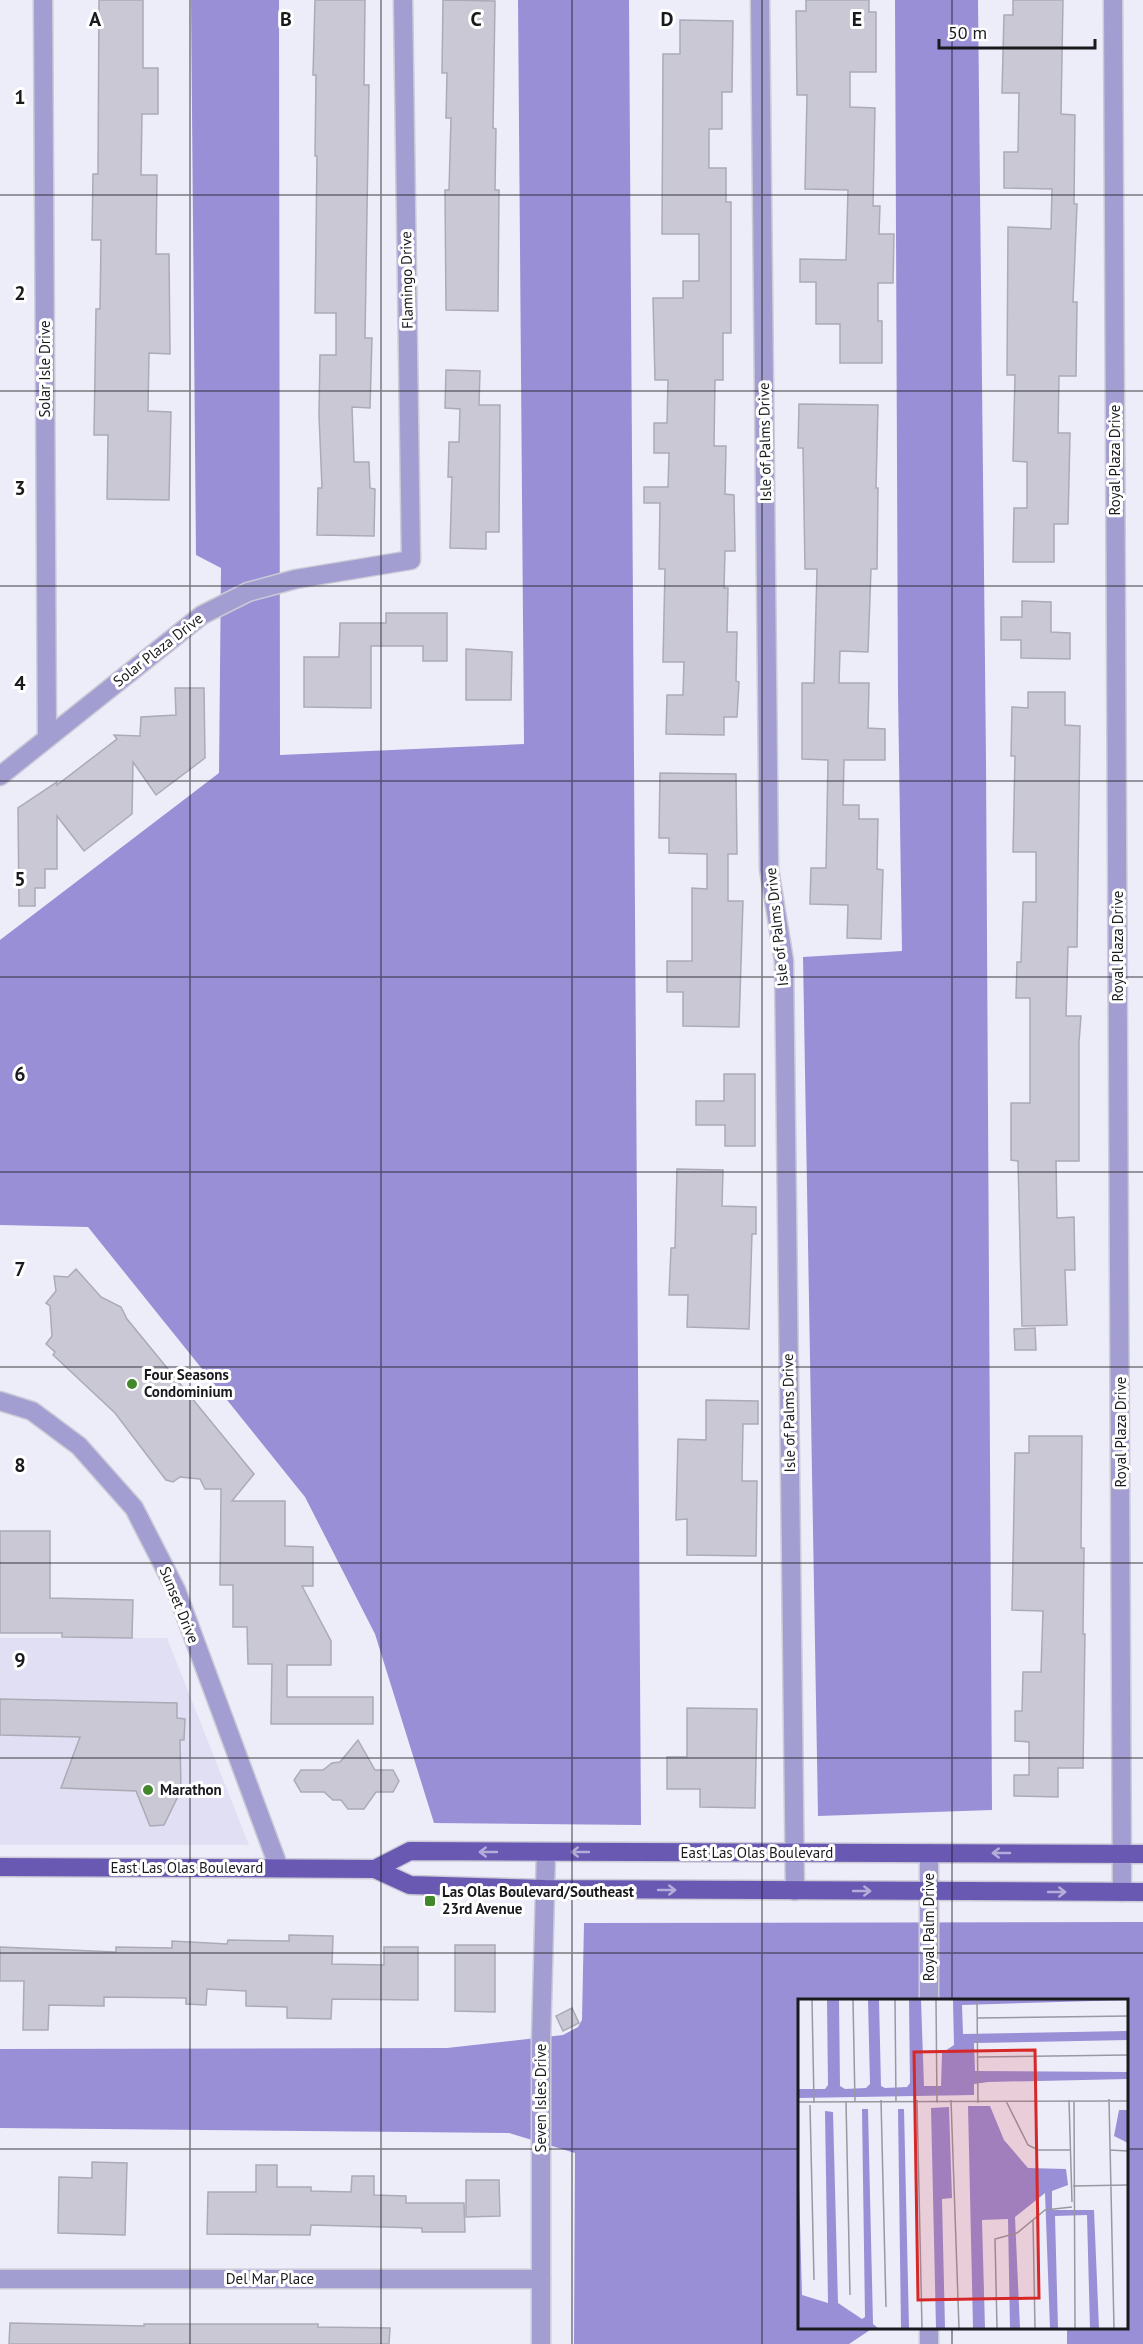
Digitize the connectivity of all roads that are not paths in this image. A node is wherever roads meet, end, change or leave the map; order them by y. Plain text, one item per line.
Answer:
1 (43, 0) edge
2 (403, 0) edge
3 (760, 0) edge
4 (1113, 0) edge
5 (411, 560) joint
6 (47, 738) junction
7 (0, 776) edge
8 (0, 1401) edge
9 (546, 1852) junction
10 (795, 1853) junction
11 (929, 1853) junction
12 (1123, 1854) junction
13 (1143, 1854) edge
14 (0, 1867) edge
15 (279, 1868) junction
16 (375, 1869) junction
17 (545, 1889) junction
18 (795, 1891) junction
19 (929, 1892) junction
20 (1122, 1892) junction
21 (1143, 1892) edge
22 (929, 1999) edge
23 (0, 2279) edge
24 (541, 2279) junction
25 (541, 2344) edge

1 - 6 street, Solar Isle Drive
2 - 5 street, Flamingo Drive
3 - 10 street, Isle of Palms Drive
4 - 12 street, Royal Plaza Drive
5 - 6 street, Solar Plaza Drive
6 - 7 street, Solar Plaza Drive
8 - 15 street, Sunset Drive
10 -> 9 main road, East Las Olas Boulevard
9 -> 16 main road, East Las Olas Boulevard
9 - 17 street, Seven Isles Drive
10 - 11 main road, East Las Olas Boulevard
10 - 18 street, Isle of Palms Drive
12 -> 11 main road, East Las Olas Boulevard
11 - 19 street, Royal Palm Drive
12 - 13 main road, East Las Olas Boulevard
12 - 20 street, Royal Plaza Drive
14 - 15 main road, East Las Olas Boulevard
15 - 16 main road, East Las Olas Boulevard
16 - 17 main road, East Las Olas Boulevard
17 -> 18 main road, East Las Olas Boulevard
17 - 24 street, Seven Isles Drive
18 -> 19 main road, East Las Olas Boulevard
19 -> 20 main road, East Las Olas Boulevard
19 - 22 street, Royal Palm Drive
20 - 21 main road, East Las Olas Boulevard
23 - 24 street, Del Mar Place
24 - 25 street, Seven Isles Drive

